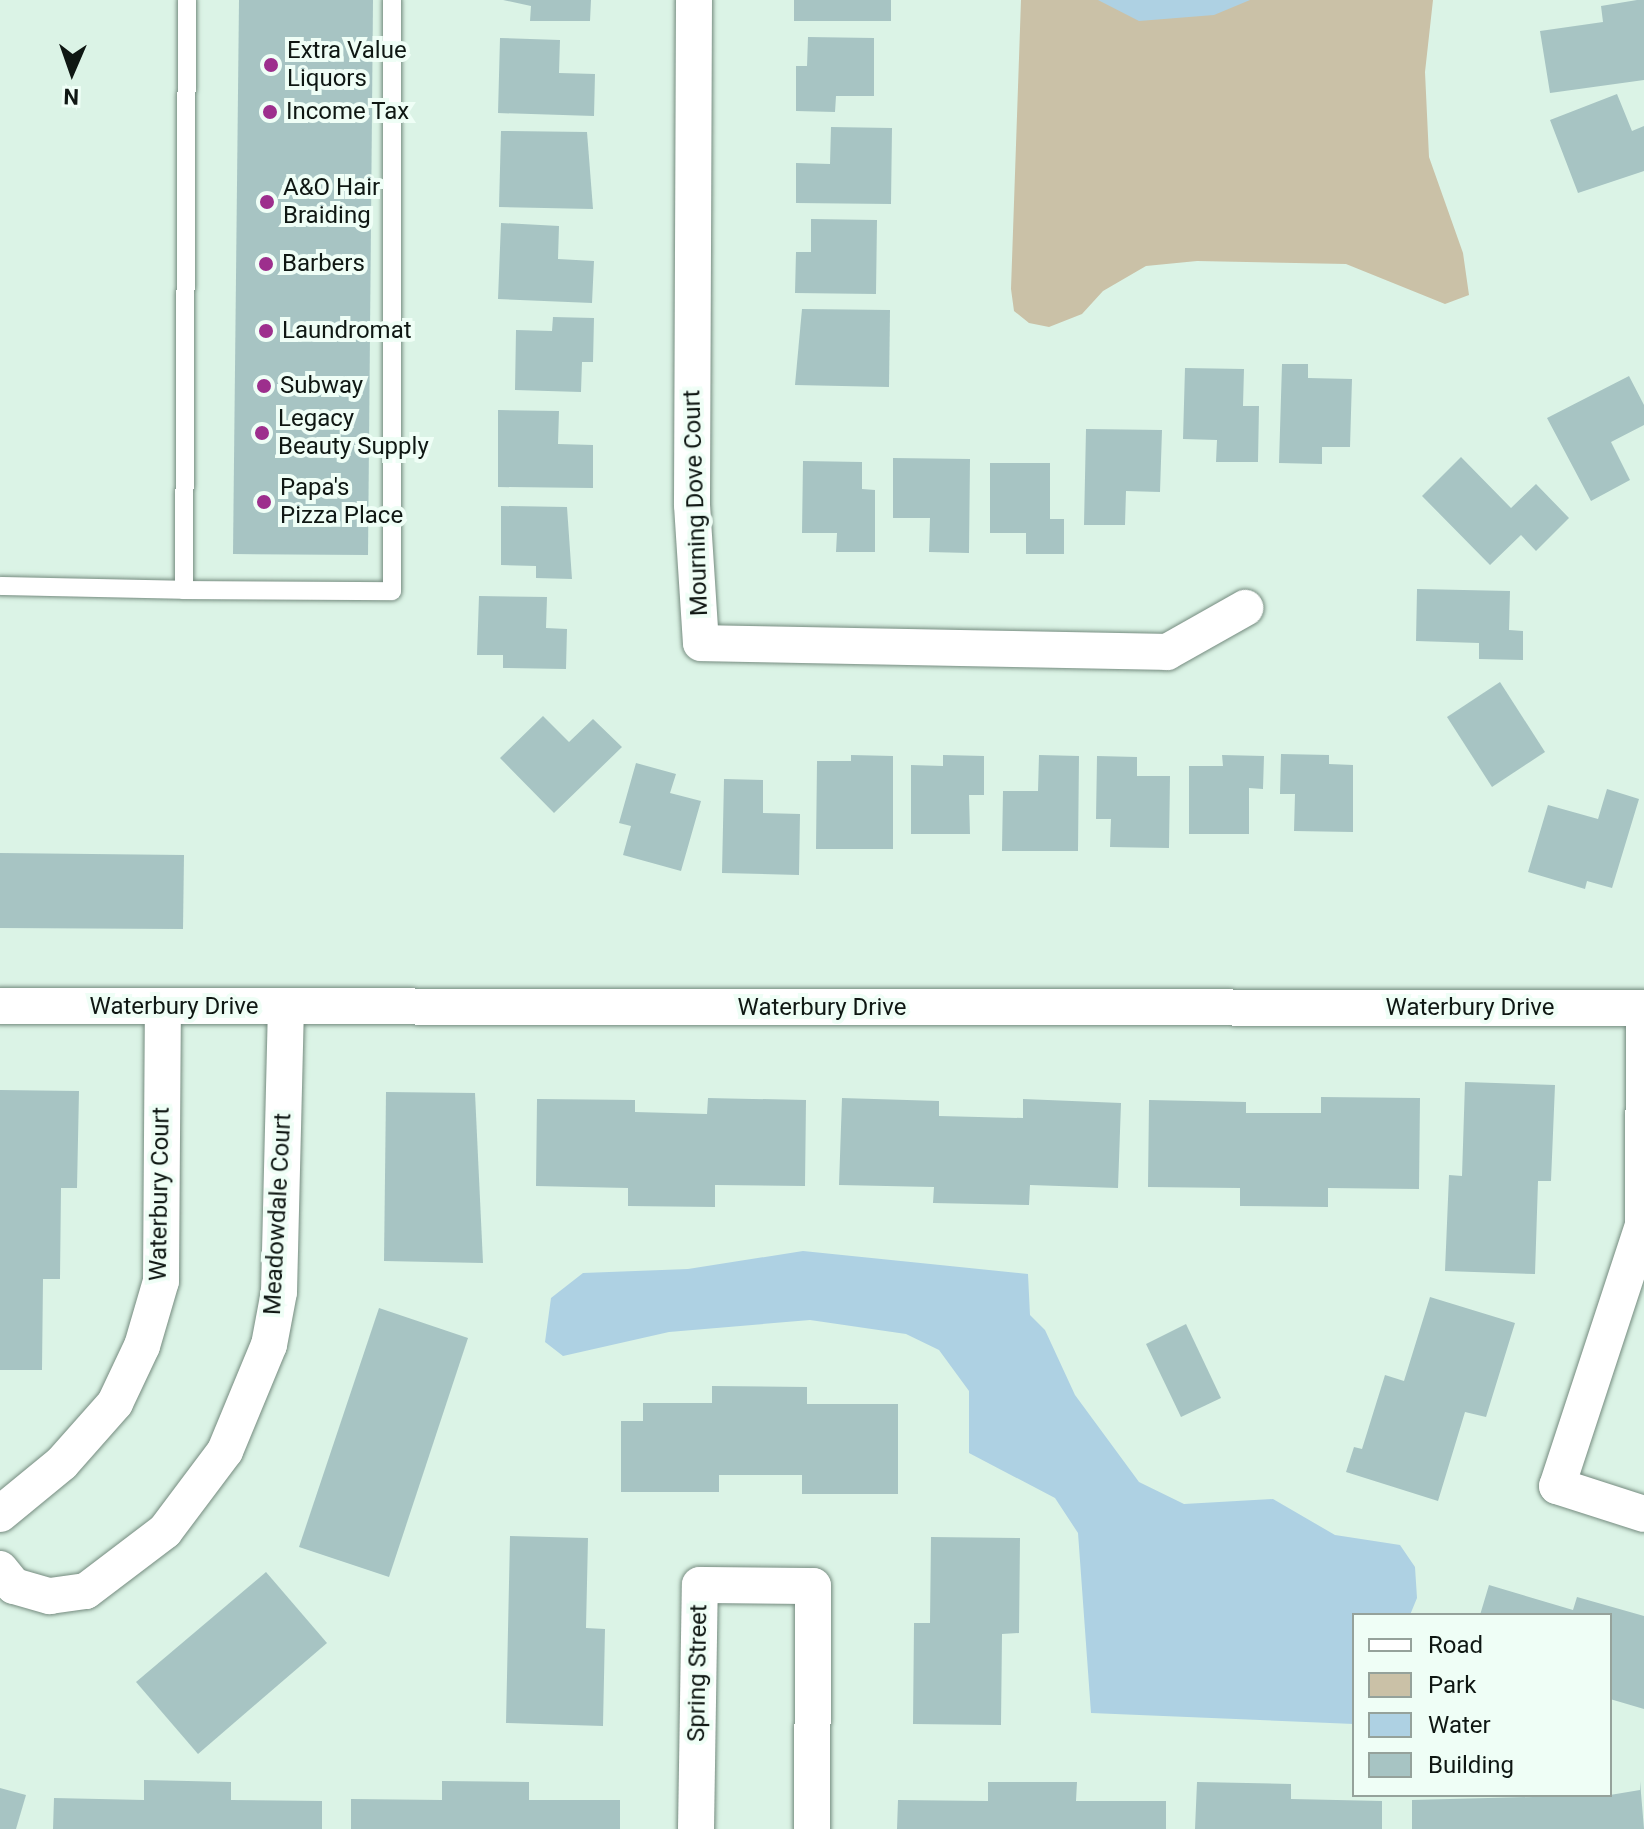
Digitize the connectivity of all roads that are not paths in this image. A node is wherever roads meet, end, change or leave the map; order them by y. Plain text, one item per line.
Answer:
1 (187, 0) edge
2 (392, 0) edge
3 (694, 0) edge
4 (0, 586) edge
5 (184, 590) junction
6 (1245, 608) dead end
7 (0, 1006) edge
8 (163, 1007) junction
9 (286, 1008) junction
10 (1644, 1008) edge
11 (1644, 1017) edge
12 (0, 1514) edge
13 (1644, 1514) edge
14 (0, 1569) edge
15 (696, 1829) edge
16 (812, 1829) edge

1 - 5 lane
2 - 5 lane
3 - 6 street, Mourning Dove Court
4 - 5 lane
7 - 8 street, Waterbury Drive
8 - 9 street, Waterbury Drive
8 - 12 street, Waterbury Court
9 - 10 street, Waterbury Drive
9 - 14 street, Meadowdale Court
11 - 13 street
15 - 16 street, Spring Street

